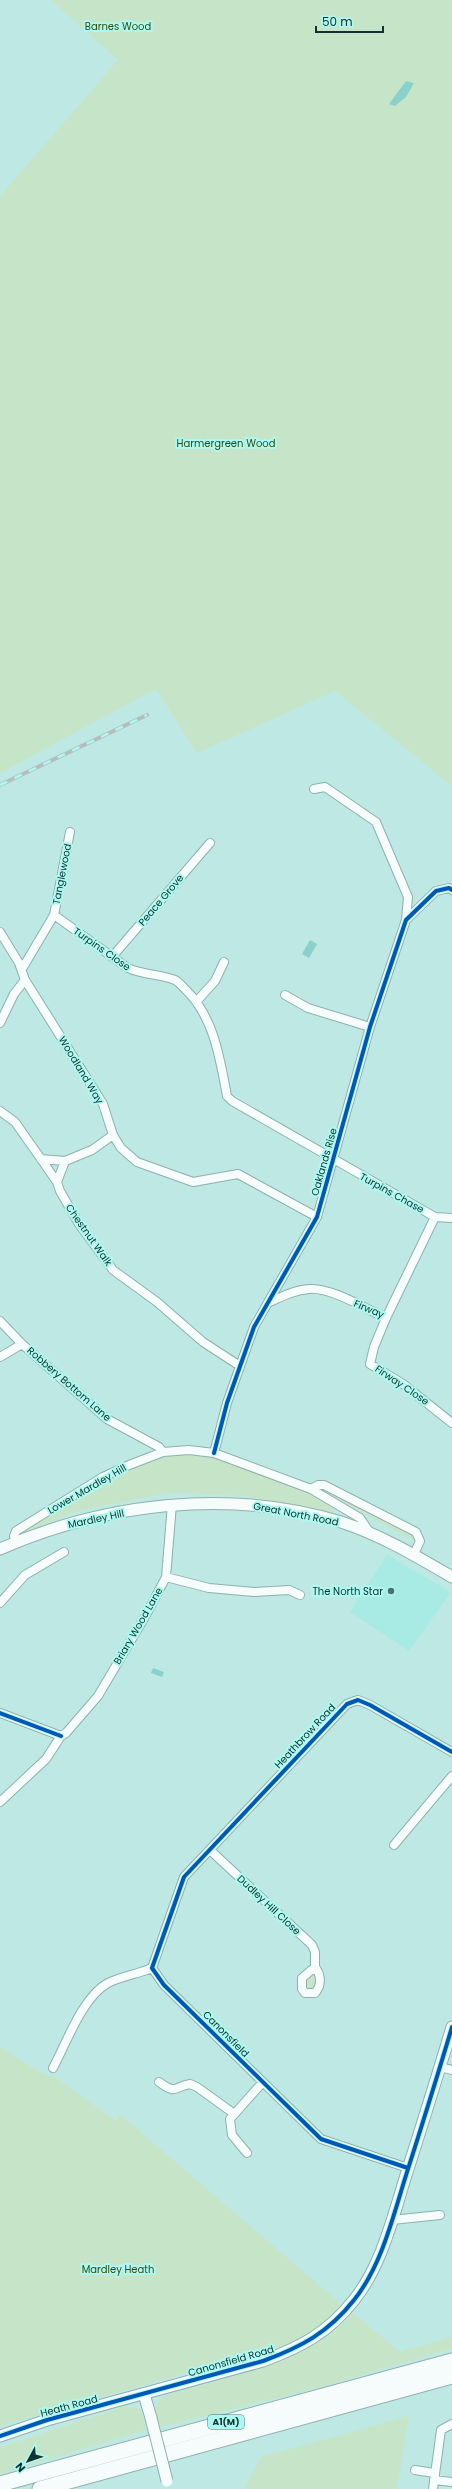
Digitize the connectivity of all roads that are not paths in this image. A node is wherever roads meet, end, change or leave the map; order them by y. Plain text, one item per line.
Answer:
1 (314, 789) dead end
2 (70, 832) dead end
3 (210, 843) dead end
4 (452, 890) edge
5 (54, 915) junction
6 (406, 920) junction
7 (0, 932) edge
8 (112, 957) junction
9 (224, 962) dead end
10 (22, 969) junction
11 (25, 980) junction
12 (284, 995) dead end
13 (197, 1001) junction
14 (0, 1023) edge
15 (370, 1026) junction
16 (0, 1111) edge
17 (114, 1135) junction
18 (41, 1159) junction
19 (334, 1160) junction
20 (65, 1161) junction
21 (57, 1182) junction
22 (317, 1217) junction
23 (435, 1217) junction
24 (452, 1218) edge
25 (268, 1303) junction
26 (386, 1318) junction
27 (0, 1321) edge
28 (22, 1344) junction
29 (0, 1357) edge
30 (240, 1366) junction
31 (452, 1423) edge
32 (163, 1452) junction
33 (214, 1454) junction
34 (311, 1489) junction
35 (172, 1504) junction
36 (343, 1508) junction
37 (340, 1522) junction
38 (370, 1533) junction
39 (16, 1542) junction
40 (0, 1549) edge
41 (64, 1552) dead end
42 (414, 1554) junction
43 (452, 1577) edge
44 (166, 1578) junction
45 (300, 1595) dead end
46 (0, 1603) edge
47 (0, 1713) edge
48 (61, 1736) junction
49 (451, 1750) edge
50 (452, 1776) edge
51 (0, 1802) edge
52 (394, 1844) dead end
53 (210, 1850) junction
54 (315, 1967) dead end
55 (152, 1968) junction
56 (452, 2027) edge
57 (440, 2066) junction
58 (53, 2068) dead end
59 (452, 2070) edge
60 (159, 2082) dead end
61 (263, 2082) junction
62 (233, 2113) junction
63 (247, 2153) dead end
64 (408, 2168) junction
65 (440, 2214) dead end
66 (392, 2220) junction
67 (452, 2361) edge
68 (452, 2376) edge
69 (144, 2394) junction
70 (452, 2424) edge
71 (0, 2436) edge
72 (414, 2470) dead end
73 (434, 2476) junction
74 (452, 2482) edge
75 (0, 2484) edge
76 (168, 2485) edge
77 (40, 2489) edge
78 (433, 2489) edge

1 - 6 street
2 - 5 street, Tanglewood
3 - 8 street, Peace Grove
4 - 6 street, Oaklands Rise
5 - 8 street, Turpins Close
5 - 10 street
6 - 15 street, Oaklands Rise
7 - 10 street, Woodland Way
8 - 13 street, Turpins Close
9 - 13 street
10 - 11 street, Woodland Way
11 - 14 street
11 - 17 street, Woodland Way
12 - 15 street
13 - 19 street, Turpins Close
15 - 19 street, Oaklands Rise
16 - 18 street, Chestnut Walk
17 - 20 street
17 - 22 street, Woodland Way
18 - 20 street
18 - 21 street, Chestnut Walk
19 - 22 street, Oaklands Rise
19 - 23 street, Turpins Chase
20 - 21 street
21 - 30 street, Chestnut Walk
22 - 25 street, Oaklands Rise
23 - 24 street, Turpins Chase
23 - 26 street, Firway
25 - 26 street, Firway
25 - 30 street, Oaklands Rise
26 - 31 street, Firway Close
27 - 28 street, Robbery Bottom Lane
28 - 29 street
28 - 32 street, Robbery Bottom Lane
30 - 33 street, Oaklands Rise
32 - 33 street, Lower Mardley Hill
32 - 39 street, Lower Mardley Hill
33 - 34 street, Lower Mardley Hill
34 - 36 street, Lower Mardley Hill
34 - 42 street, Lower Mardley Hill
35 - 37 street, Great North Road
35 - 39 street, Mardley Hill
35 - 44 street, Briary Wood Lane
36 - 37 street
36 - 38 street, Lower Mardley Hill
37 - 38 street, Great North Road
38 - 42 street, Great North Road
39 - 40 street, Mardley Hill
41 - 46 street
42 - 43 street, Great North Road
44 - 45 street
44 - 48 street, Briary Wood Lane
47 - 48 street
48 - 51 street, Briary Wood Lane
49 - 53 street, Heathbrow Road
50 - 52 street
53 - 54 street, Dudley Hill Close
53 - 55 street
55 - 58 street
55 - 61 street, Canonsfield
56 - 57 street, Canonsfield Road
57 - 59 street
57 - 64 street, Canonsfield Road
60 - 62 street
61 - 62 street
61 - 64 street, Canonsfield
62 - 63 street
64 - 66 street, Canonsfield Road
65 - 66 street
66 - 69 street, Canonsfield Road
67 - 75 highway, A1(M)
68 - 77 highway, A1(M)
69 - 71 street, Heath Road
69 - 76 street, bridge
70 - 73 street
72 - 73 street
73 - 74 street
73 - 78 street

